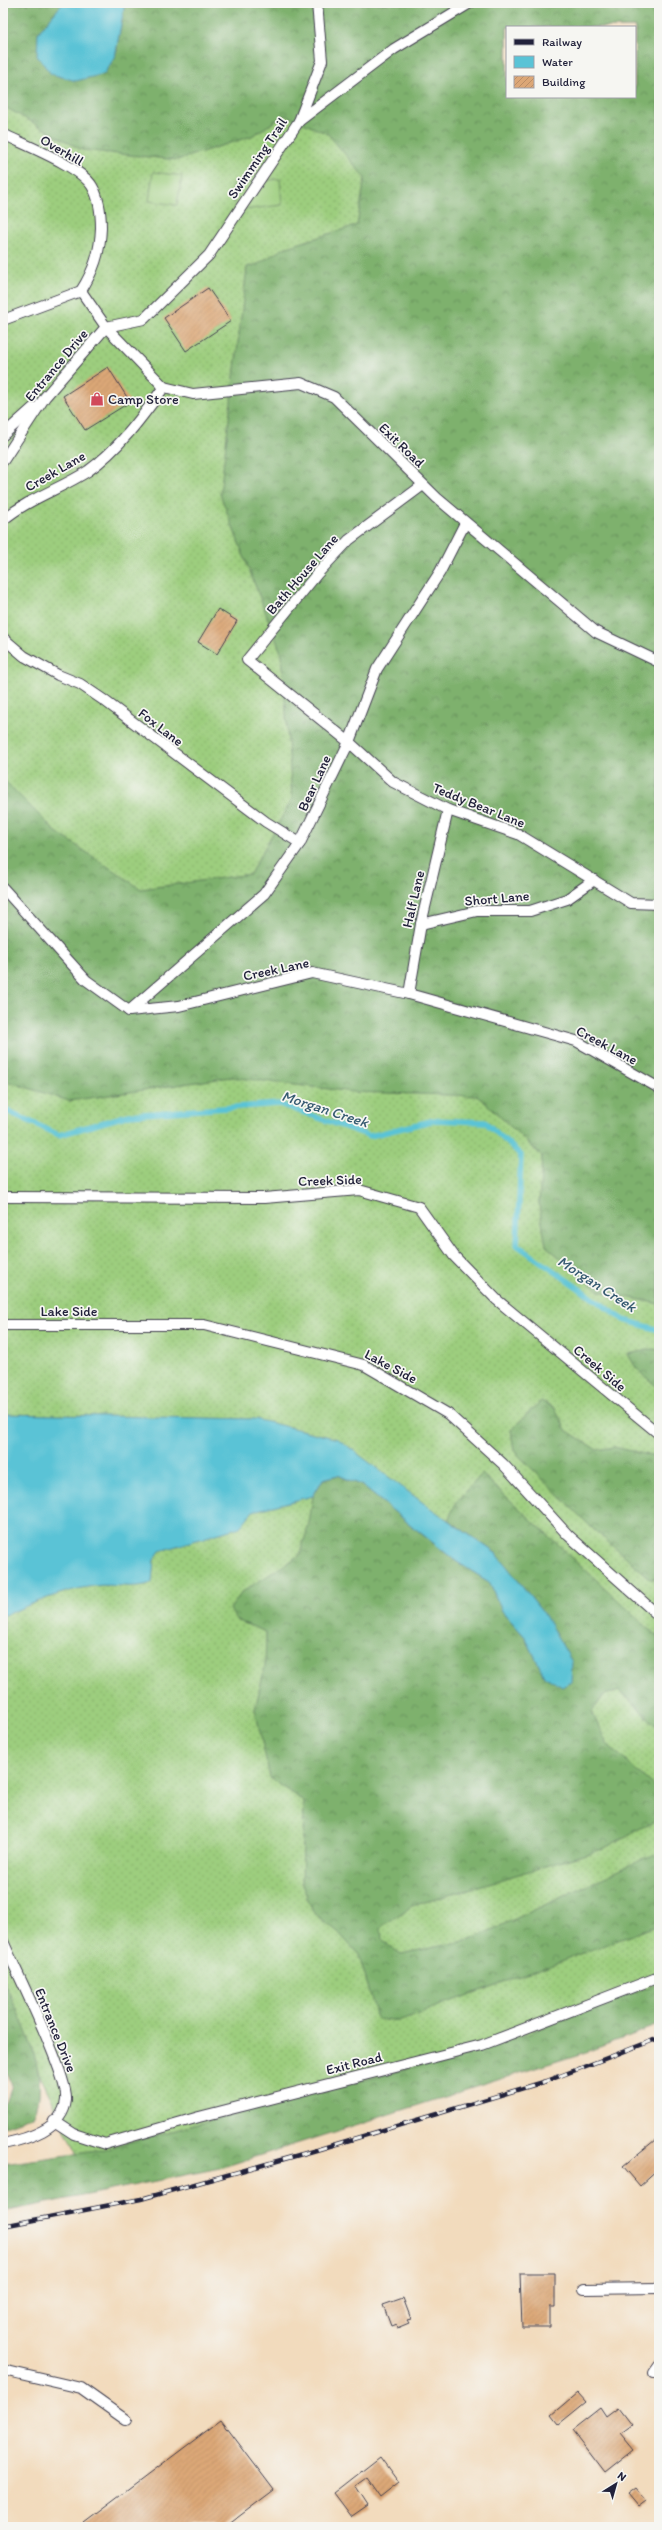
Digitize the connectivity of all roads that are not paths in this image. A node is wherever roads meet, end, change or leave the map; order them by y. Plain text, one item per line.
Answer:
1 (317, 3) edge
2 (470, 3) edge
3 (299, 121) junction
4 (3, 134) edge
5 (81, 291) junction
6 (3, 320) edge
7 (106, 328) junction
8 (164, 387) junction
9 (45, 397) junction
10 (3, 435) edge
11 (3, 461) edge
12 (423, 485) junction
13 (3, 520) edge
14 (465, 523) junction
15 (3, 638) edge
16 (247, 660) joint
17 (659, 662) edge
18 (349, 742) junction
19 (448, 810) junction
20 (300, 843) junction
21 (594, 880) junction
22 (3, 888) edge
23 (659, 904) edge
24 (421, 924) junction
25 (409, 994) junction
26 (129, 1011) junction
27 (659, 1088) edge
28 (3, 1197) edge
29 (3, 1325) edge
30 (659, 1434) edge
31 (659, 1616) edge
32 (3, 1941) edge
33 (659, 1977) edge
34 (54, 2121) junction
35 (3, 2144) edge
36 (659, 2288) edge
37 (584, 2289) dead end
38 (3, 2370) edge
39 (126, 2420) dead end

1 - 3 lane
2 - 3 lane, Swimming Trail
3 - 7 lane, Swimming Trail
4 - 5 lane, Overhill
5 - 6 lane
5 - 7 lane
7 - 8 lane
7 - 9 lane, Entrance Drive
8 - 12 lane, Exit Road
8 - 13 lane, Creek Lane
9 - 10 lane
9 - 11 lane, Entrance Drive
12 - 14 lane, Exit Road
12 - 16 lane, Bath House Lane
14 - 17 lane, Exit Road
14 - 18 lane, Bear Lane
15 - 20 lane, Fox Lane
16 - 18 lane, Teddy Bear Lane
18 - 19 lane, Teddy Bear Lane
18 - 20 lane, Bear Lane
19 - 21 lane, Teddy Bear Lane
19 - 24 lane, Half Lane
20 - 26 lane, Bear Lane
21 - 23 lane, Teddy Bear Lane
21 - 24 lane, Short Lane
22 - 26 lane
24 - 25 lane, Half Lane
25 - 26 lane, Creek Lane
25 - 27 lane, Creek Lane
28 - 30 lane, Creek Side
29 - 31 lane, Lake Side
32 - 34 lane, Entrance Drive
33 - 34 lane, Exit Road
34 - 35 lane, Entrance Drive
36 - 37 lane
38 - 39 lane

